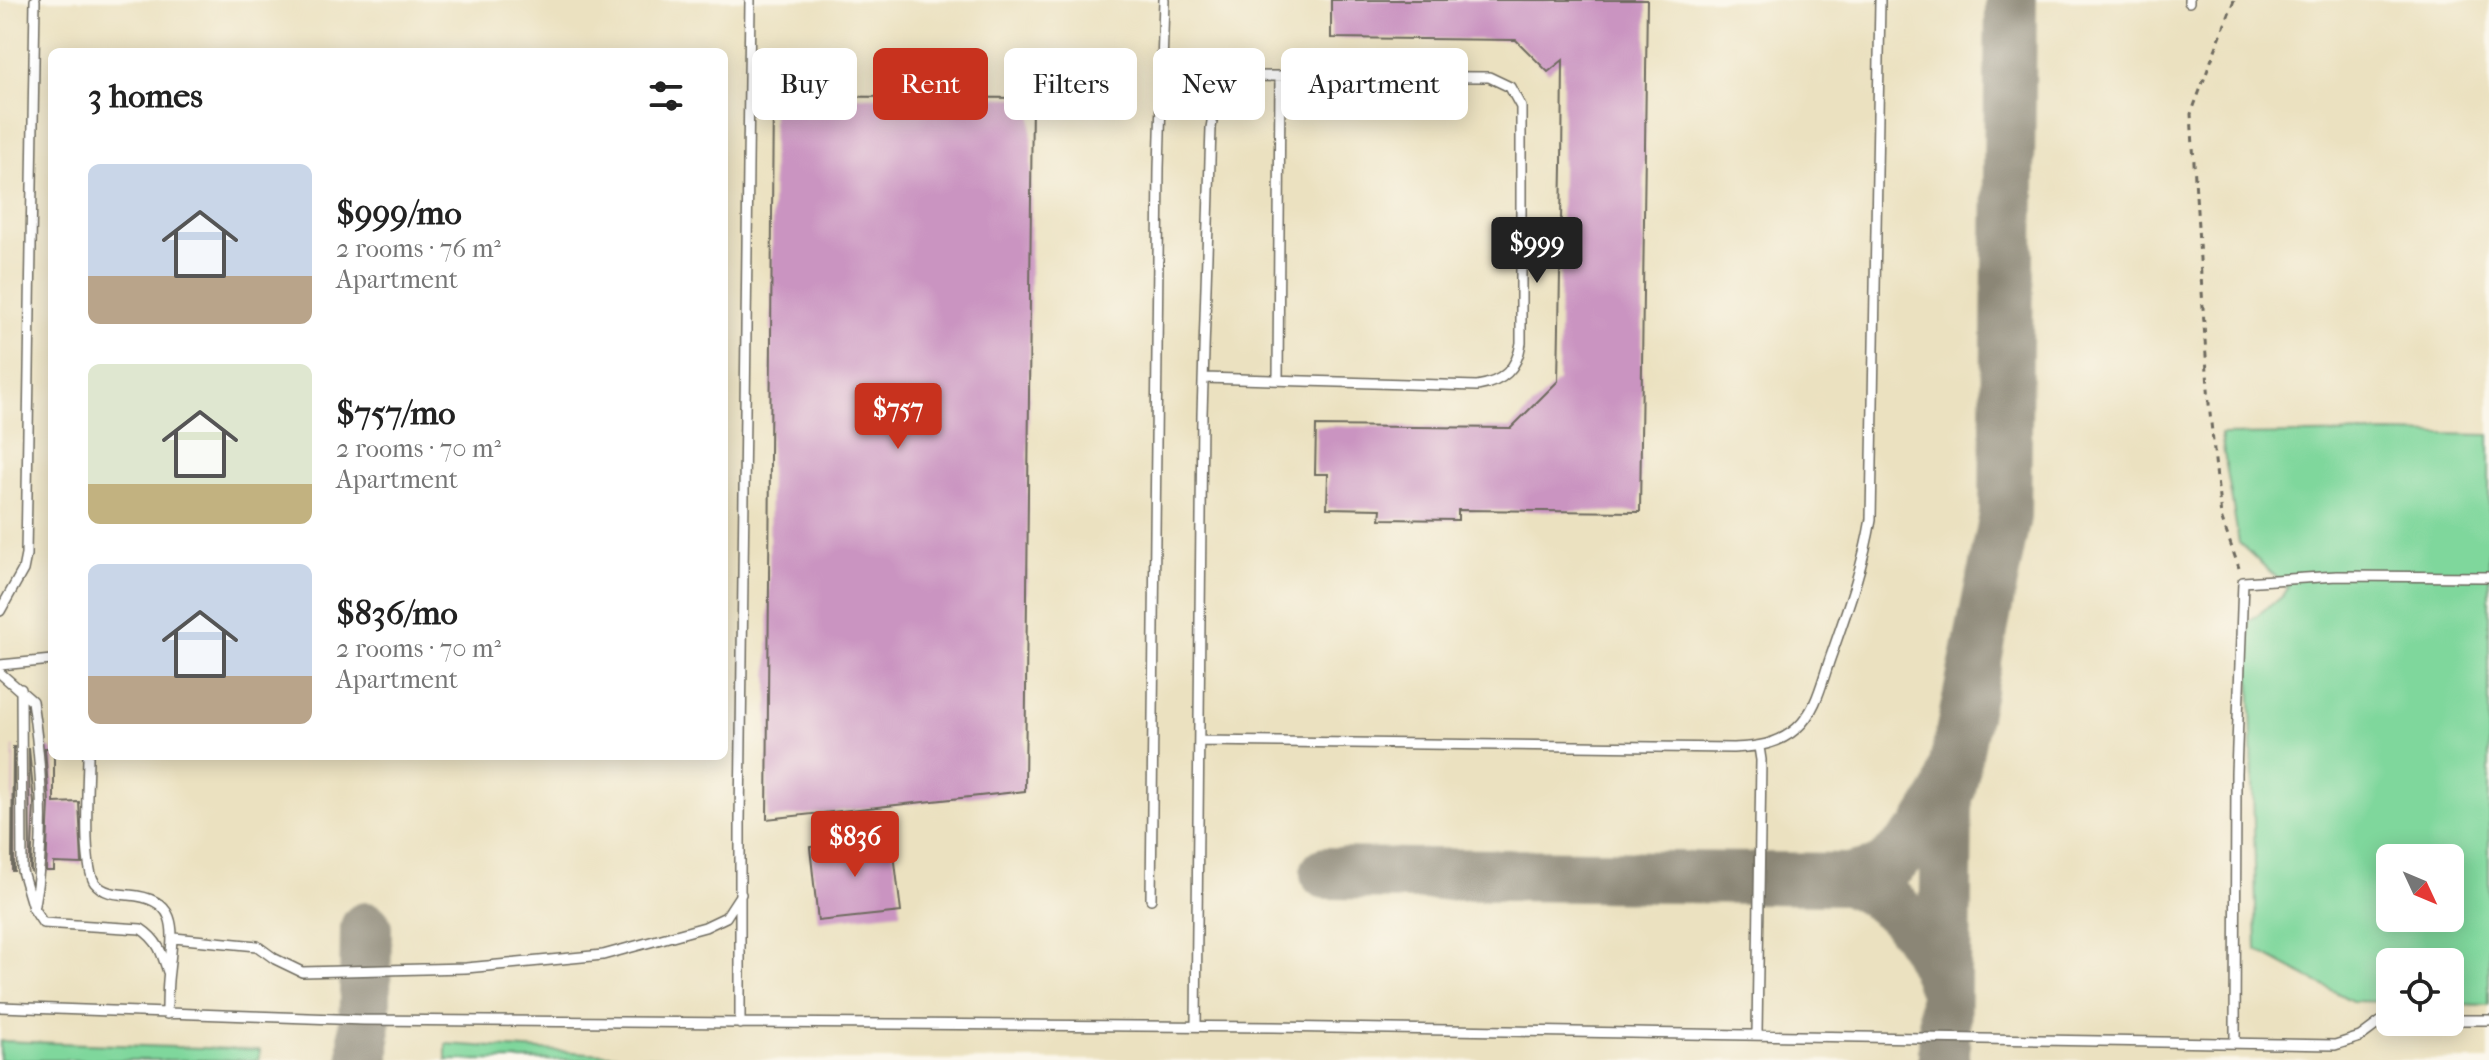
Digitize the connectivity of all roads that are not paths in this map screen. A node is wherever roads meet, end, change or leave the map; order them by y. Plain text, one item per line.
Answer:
1 (35, 0) edge
2 (750, 0) edge
3 (1164, 0) edge
4 (1880, 0) edge
5 (1280, 76) junction
6 (1204, 378) junction
7 (1278, 380) junction
8 (2489, 577) edge
9 (0, 611) edge
10 (48, 660) edge
11 (0, 665) edge
12 (0, 673) edge
13 (21, 689) junction
14 (1200, 741) junction
15 (1759, 747) junction
16 (88, 760) edge
17 (741, 894) junction
18 (1151, 899) dead end
19 (33, 908) junction
20 (174, 938) junction
21 (168, 972) junction
22 (0, 1007) edge
23 (167, 1014) junction
24 (2464, 1020) edge
25 (2489, 1020) edge
26 (740, 1024) junction
27 (2376, 1025) edge
28 (1196, 1026) junction
29 (1757, 1034) junction
30 (2235, 1043) junction

1 - 9 lane
2 - 17 lane
3 - 18 lane
4 - 15 lane
5 - 6 lane
5 - 7 lane
5 - 7 lane
6 - 7 lane
6 - 14 lane
8 - 30 lane
10 - 11 lane
12 - 13 lane
13 - 19 lane
13 - 19 lane
14 - 15 lane
14 - 28 lane
15 - 29 lane
16 - 20 lane
17 - 20 lane
17 - 26 lane
19 - 21 lane
20 - 21 lane
21 - 23 lane
22 - 23 lane
23 - 26 lane
24 - 25 lane
26 - 28 lane
27 - 30 lane
28 - 29 lane
29 - 30 lane

